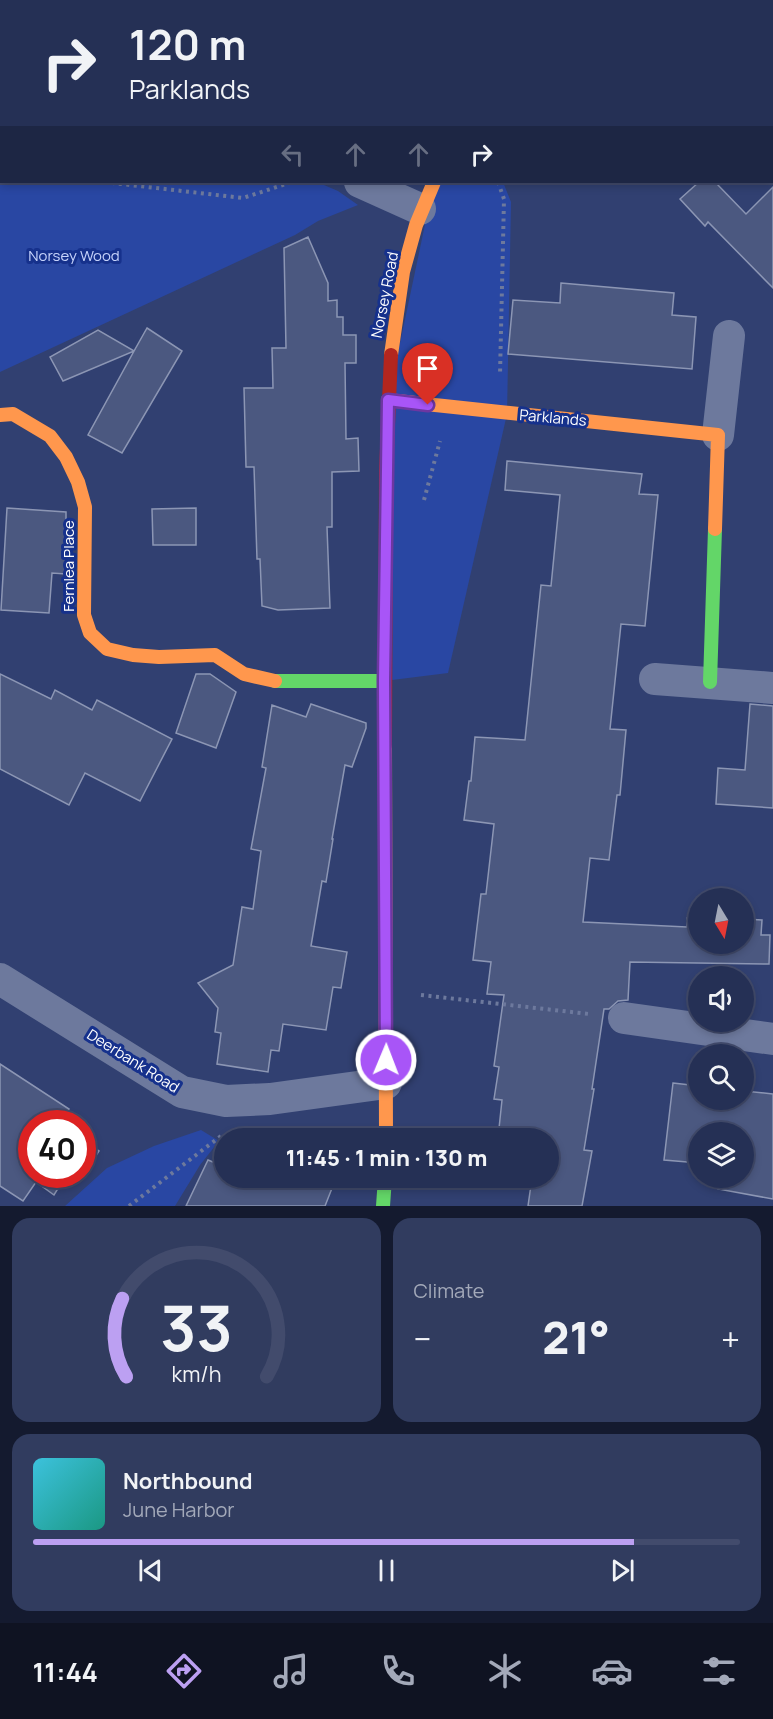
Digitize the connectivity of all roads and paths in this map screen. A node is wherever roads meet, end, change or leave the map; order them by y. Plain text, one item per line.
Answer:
1 (113, 183) edge
2 (289, 183) edge
3 (362, 183) edge
4 (433, 183) edge
5 (498, 183) edge
6 (420, 209) junction
7 (729, 336) dead end
8 (388, 400) junction
9 (499, 412) junction
10 (0, 415) edge
11 (718, 435) junction
12 (654, 679) dead end
13 (384, 681) junction
14 (710, 682) junction
15 (773, 688) edge
16 (0, 979) edge
17 (387, 992) junction
18 (624, 1018) joint
19 (773, 1040) edge
20 (386, 1083) junction
21 (386, 1128) edge
22 (214, 1141) edge
23 (385, 1188) edge
24 (129, 1206) edge
25 (383, 1206) edge

1 - 2 path
3 - 6 street
4 - 6 street, Norsey Road
5 - 9 path
6 - 8 street, Norsey Road
7 - 11 street
8 - 9 street, Parklands
8 - 13 street, Norsey Road
9 - 11 street, Parklands
10 - 13 street, Fernlea Place
11 - 14 street
12 - 14 street
13 - 17 street, Norsey Road
14 - 15 street
16 - 20 street, Deerbank Road
17 - 18 path
17 - 20 street, Norsey Road
18 - 19 street
20 - 21 street, Norsey Road
22 - 24 path
23 - 25 street

